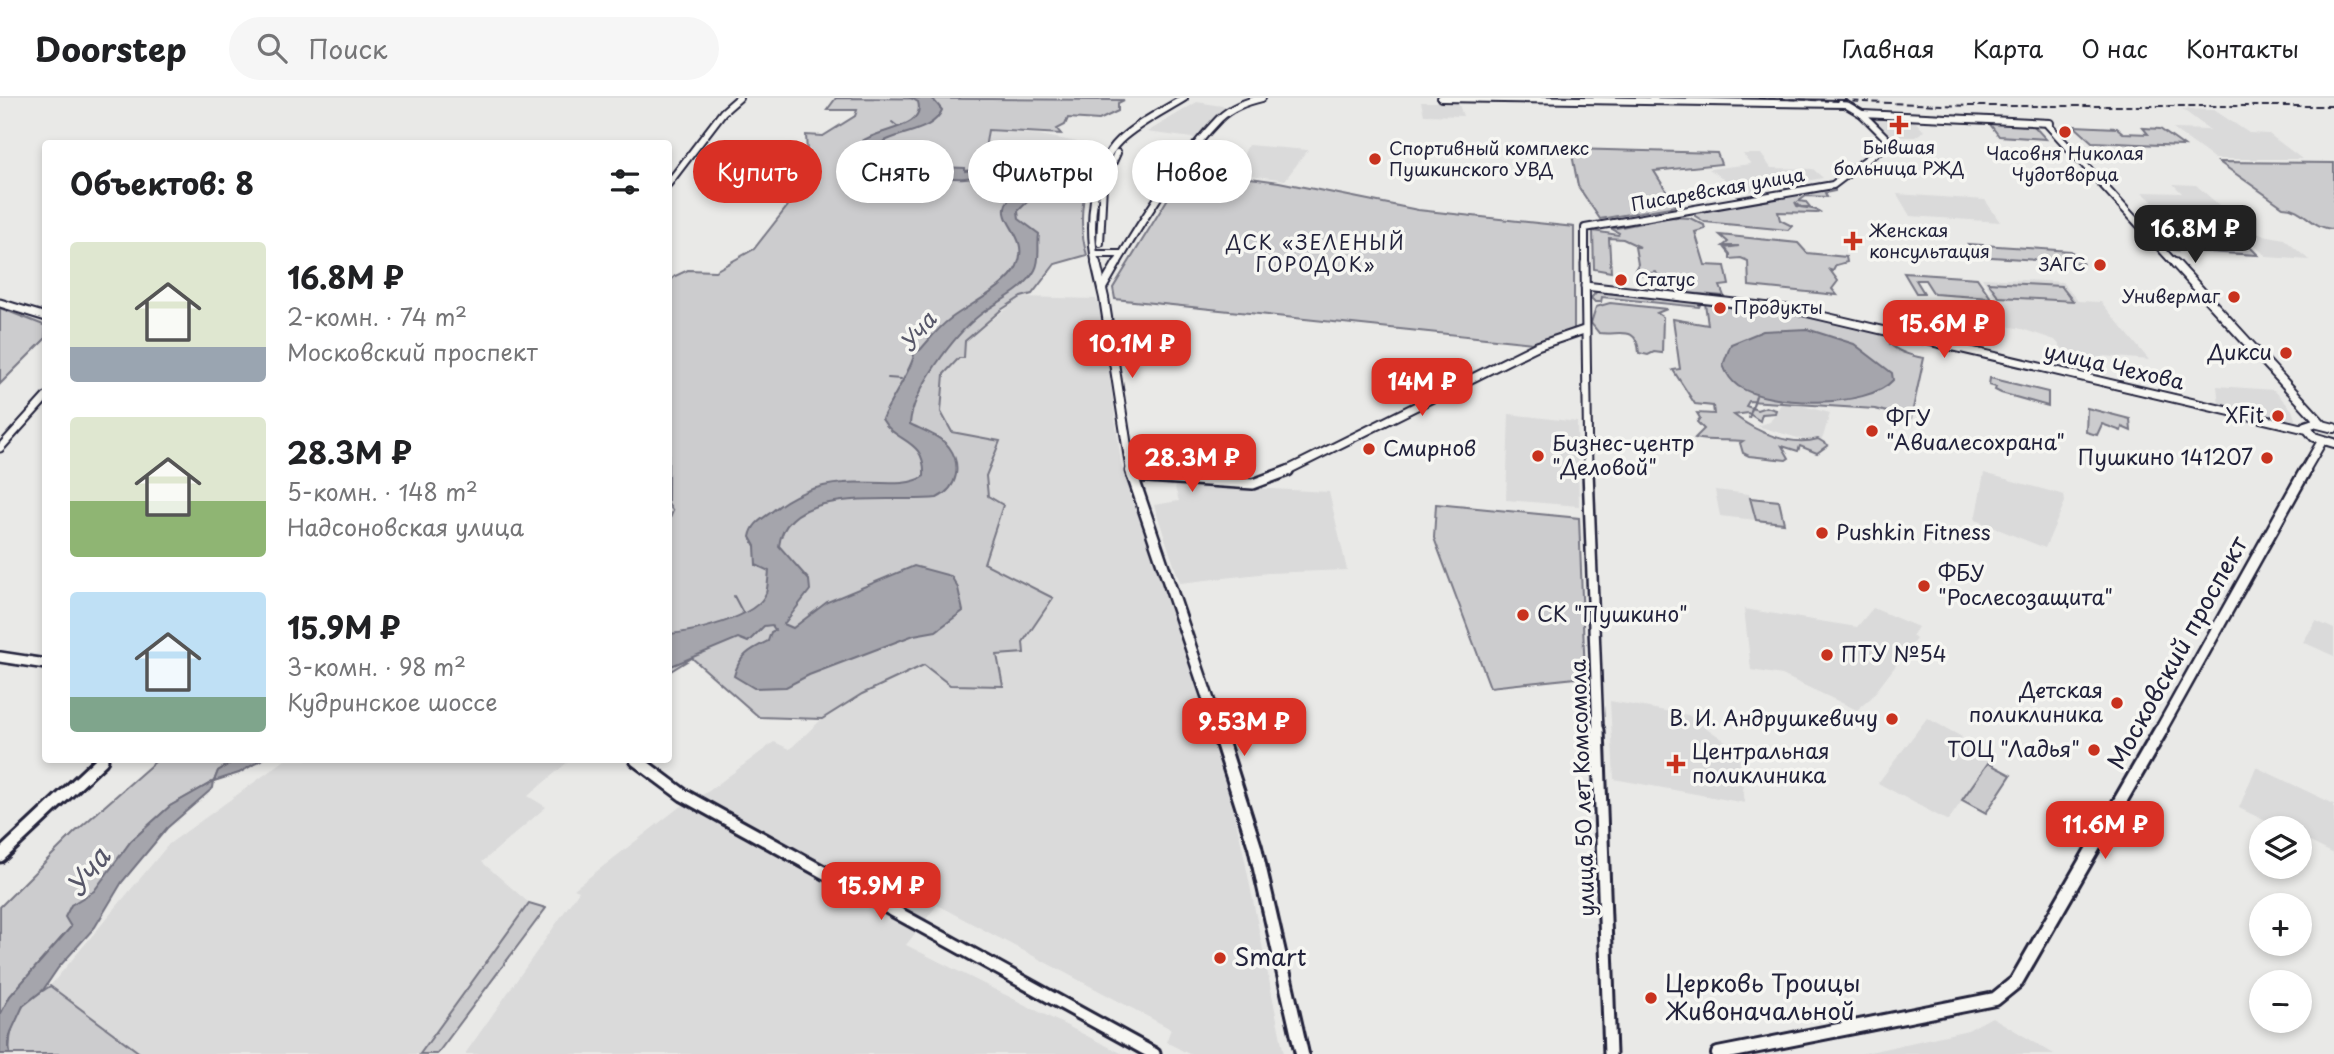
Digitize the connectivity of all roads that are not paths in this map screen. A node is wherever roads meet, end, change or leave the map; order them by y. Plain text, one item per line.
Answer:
1 (739, 98) edge
2 (1184, 98) edge
3 (1192, 98) edge
4 (1262, 98) edge
5 (1441, 98) edge
6 (1862, 114) junction
7 (2044, 124) joint
8 (672, 179) edge
9 (1585, 228) joint
10 (1097, 254) junction
11 (1122, 254) junction
12 (1585, 286) junction
13 (1102, 289) junction
14 (0, 303) edge
15 (42, 316) edge
16 (1584, 330) junction
17 (42, 401) edge
18 (2322, 424) junction
19 (2334, 428) edge
20 (2305, 429) junction
21 (2328, 442) edge
22 (0, 448) edge
23 (1132, 477) junction
24 (0, 657) edge
25 (42, 663) edge
26 (99, 763) edge
27 (640, 763) edge
28 (0, 856) edge
29 (1154, 1054) edge
30 (1302, 1054) edge
31 (1610, 1054) edge
32 (1718, 1054) edge

1 - 8 street
2 - 10 main road
3 - 10 main road
4 - 11 street
5 - 6 street
6 - 7 street
6 - 9 street, Писаревская улица
7 - 18 main road
9 - 12 street, улица 50 лет Комсомола
10 - 11 street
10 - 13 main road
11 - 13 street
12 - 16 street, улица 50 лет Комсомола
12 - 20 street, улица Чехова
13 - 23 main road
14 - 15 street
16 - 23 street
16 - 31 street, улица 50 лет Комсомола
17 - 22 street
18 - 19 main road
18 - 20 main road
20 - 21 main road
21 - 32 main road, Московский проспект
23 - 30 main road
24 - 25 street
26 - 28 street
27 - 29 street

